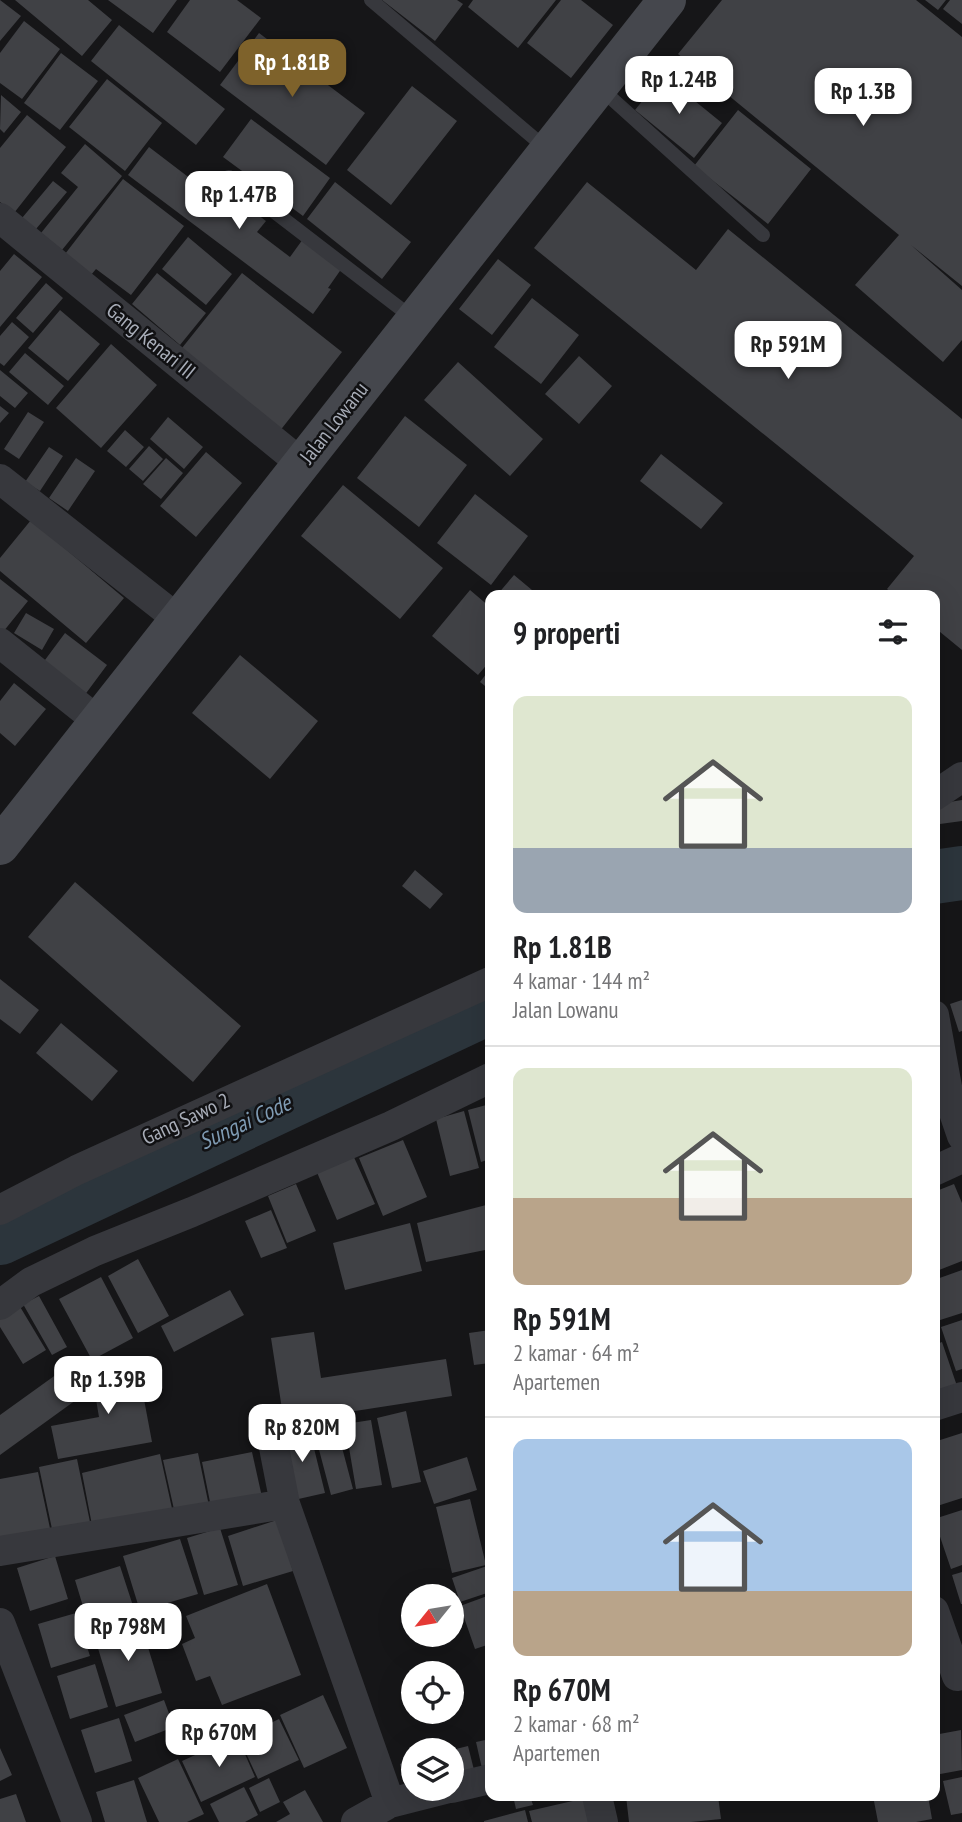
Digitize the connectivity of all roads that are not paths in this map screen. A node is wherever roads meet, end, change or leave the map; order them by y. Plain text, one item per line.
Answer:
1 (371, 0) edge
2 (667, 0) edge
3 (599, 88) junction
4 (549, 151) junction
5 (229, 177) dead end
6 (0, 218) edge
7 (763, 235) dead end
8 (415, 320) junction
9 (302, 464) junction
10 (0, 479) edge
11 (179, 620) junction
12 (0, 643) edge
13 (99, 722) junction
14 (962, 777) edge
15 (940, 792) edge
16 (5, 830) edge
17 (485, 984) edge
18 (940, 1078) edge
19 (485, 1080) edge
20 (942, 1099) edge
21 (962, 1136) edge
22 (962, 1158) edge
23 (940, 1168) edge
24 (0, 1210) edge
25 (0, 1305) edge
26 (962, 1397) edge
27 (940, 1404) edge
28 (271, 1432) dead end
29 (285, 1504) junction
30 (0, 1551) edge
31 (0, 1623) edge
32 (940, 1632) edge
33 (954, 1680) edge
34 (485, 1780) edge
35 (464, 1785) edge
36 (401, 1799) edge
37 (598, 1801) edge
38 (390, 1802) junction
39 (77, 1822) edge
40 (356, 1822) edge
41 (603, 1822) edge

1 - 4 lane
2 - 3 main road, Jalan Lowanu
3 - 4 main road, Jalan Lowanu
3 - 7 lane
4 - 8 main road, Jalan Lowanu
5 - 8 lane
6 - 9 street, Gang Kenari III
8 - 9 main road, Jalan Lowanu
9 - 11 main road, Jalan Lowanu
10 - 11 street
11 - 13 main road, Jalan Lowanu
12 - 13 street
13 - 16 main road, Jalan Lowanu
14 - 15 street
17 - 24 street, Gang Sawo 2
18 - 20 street
19 - 25 street
20 - 21 street
22 - 23 street
26 - 27 street
28 - 29 street
29 - 30 street
29 - 38 street
31 - 39 street
32 - 33 street
34 - 35 street
36 - 38 street
37 - 41 street
38 - 40 street

